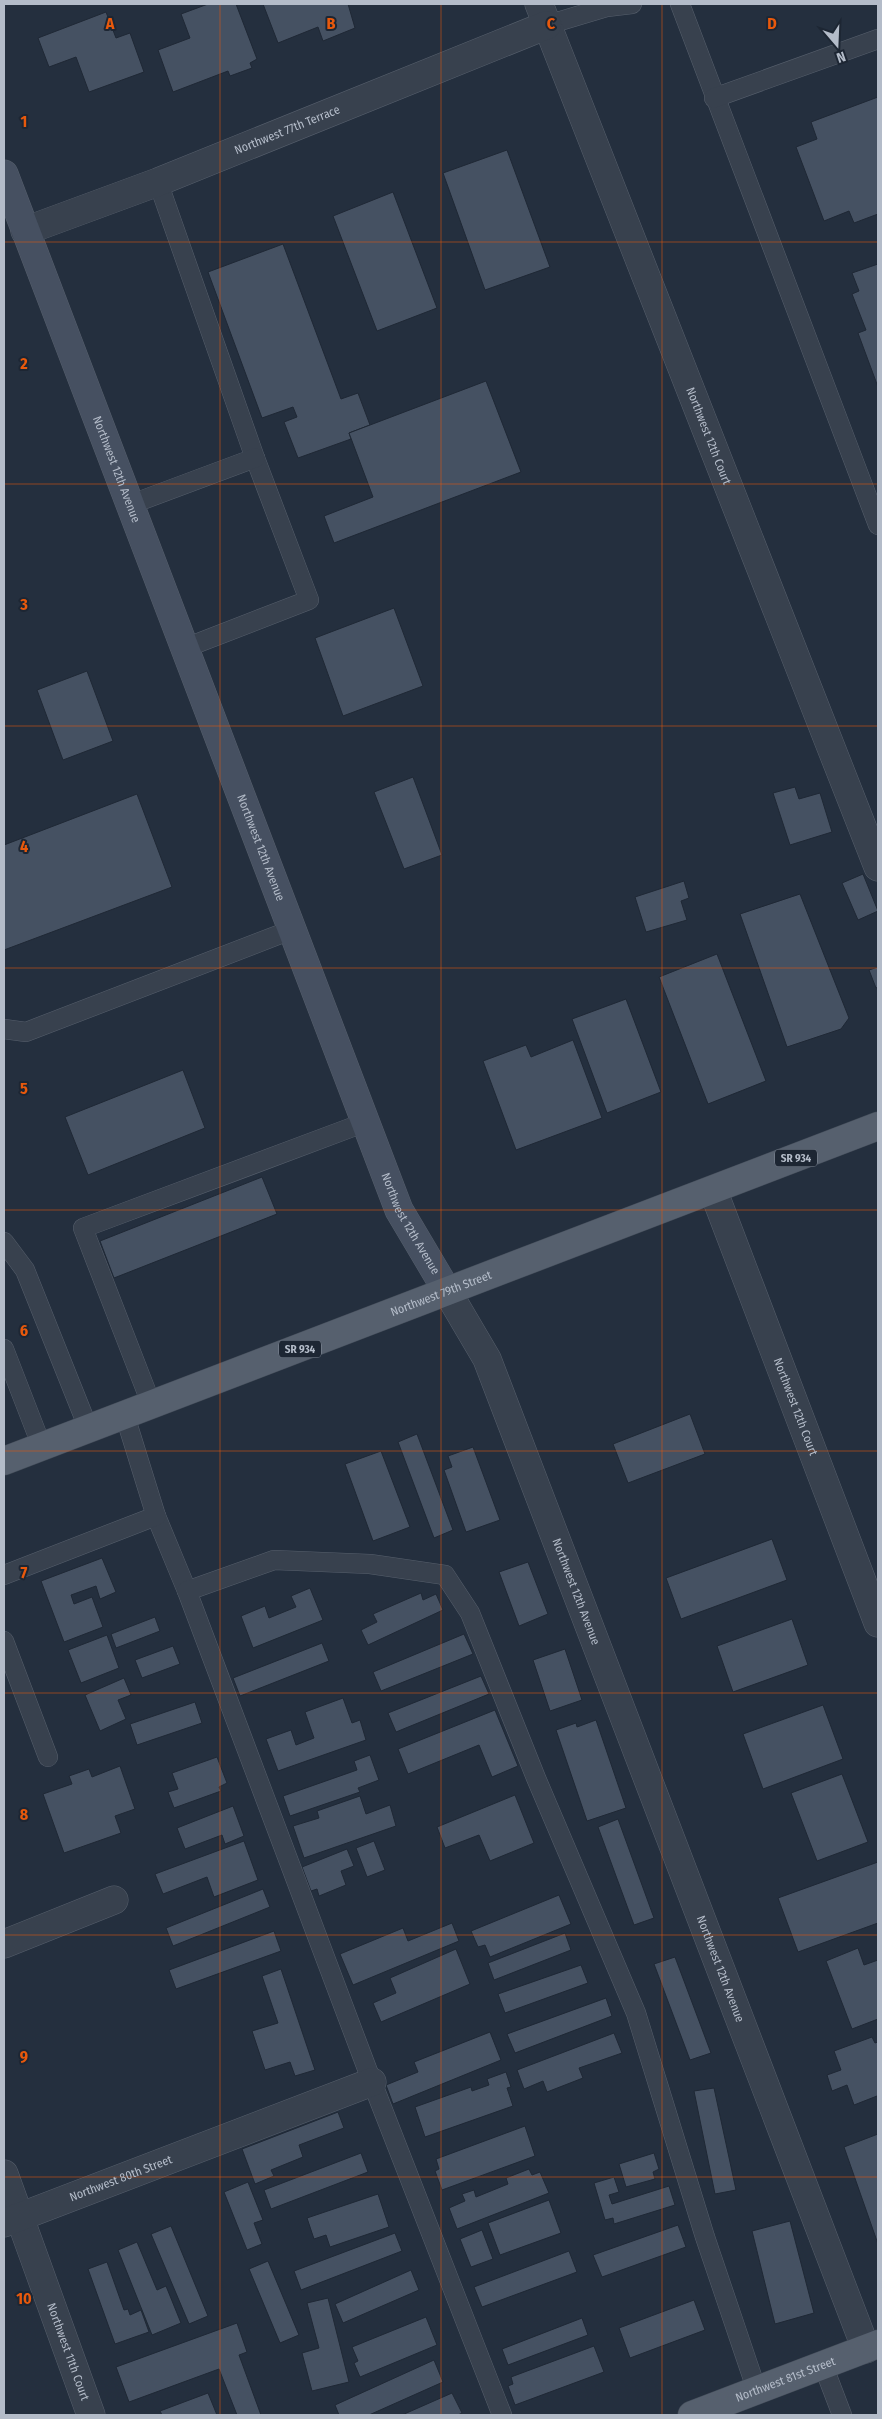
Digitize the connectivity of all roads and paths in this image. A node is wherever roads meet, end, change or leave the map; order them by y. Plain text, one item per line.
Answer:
1 (632, 4) edge
2 (680, 4) edge
3 (543, 14) edge
4 (878, 40) edge
5 (714, 98) junction
6 (4, 174) edge
7 (158, 182) junction
8 (25, 231) junction
9 (255, 458) junction
10 (129, 505) junction
11 (878, 526) edge
12 (185, 648) junction
13 (878, 867) edge
14 (291, 930) junction
15 (4, 1029) edge
16 (366, 1122) junction
17 (878, 1126) edge
18 (713, 1190) junction
19 (4, 1242) edge
20 (447, 1292) junction
21 (4, 1349) edge
22 (152, 1406) junction
23 (125, 1416) junction
24 (89, 1430) junction
25 (42, 1447) junction
26 (4, 1462) edge
27 (156, 1516) junction
28 (4, 1574) edge
29 (187, 1591) junction
30 (878, 1623) edge
31 (4, 1641) edge
32 (48, 1757) dead end
33 (114, 1900) dead end
34 (4, 1944) edge
35 (372, 2082) junction
36 (4, 2174) edge
37 (12, 2220) edge
38 (872, 2346) edge
39 (824, 2365) junction
40 (757, 2391) junction
41 (91, 2415) edge
42 (502, 2415) edge
43 (692, 2415) edge
44 (842, 2415) edge

1 - 3 lane
2 - 5 lane
3 - 7 street, Northwest 77th Terrace
3 - 13 street, Northwest 12th Court
4 - 5 lane
5 - 11 lane
6 - 8 main road, Northwest 12th Avenue
7 - 8 street, Northwest 77th Terrace
7 - 9 lane
8 - 10 main road, Northwest 12th Avenue
9 - 10 lane
9 - 12 lane
10 - 12 main road, Northwest 12th Avenue
12 - 14 main road, Northwest 12th Avenue
14 - 15 lane
14 - 16 main road, Northwest 12th Avenue
16 - 20 main road, Northwest 12th Avenue
16 - 22 lane
17 - 18 main road, Northwest 79th Street / SR 934
18 - 20 main road, Northwest 79th Street / SR 934
18 - 30 street, Northwest 12th Court
19 - 24 lane
20 - 22 main road, Northwest 79th Street / SR 934
20 - 38 street, Northwest 12th Avenue
21 - 25 lane
22 - 23 main road, Northwest 79th Street / SR 934
23 - 24 main road, Northwest 79th Street / SR 934
23 - 27 lane
24 - 25 main road, Northwest 79th Street / SR 934
25 - 26 main road, Northwest 79th Street / SR 934
27 - 28 lane
27 - 29 lane
29 - 35 lane
29 - 40 lane
31 - 32 lane
33 - 34 street
35 - 37 street, Northwest 80th Street
35 - 42 lane
36 - 37 street, Northwest 11th Court
37 - 41 street, Northwest 11th Court
38 - 39 main road, Northwest 81st Street
39 - 40 main road, Northwest 81st Street
39 - 44 lane
40 - 43 main road, Northwest 81st Street

